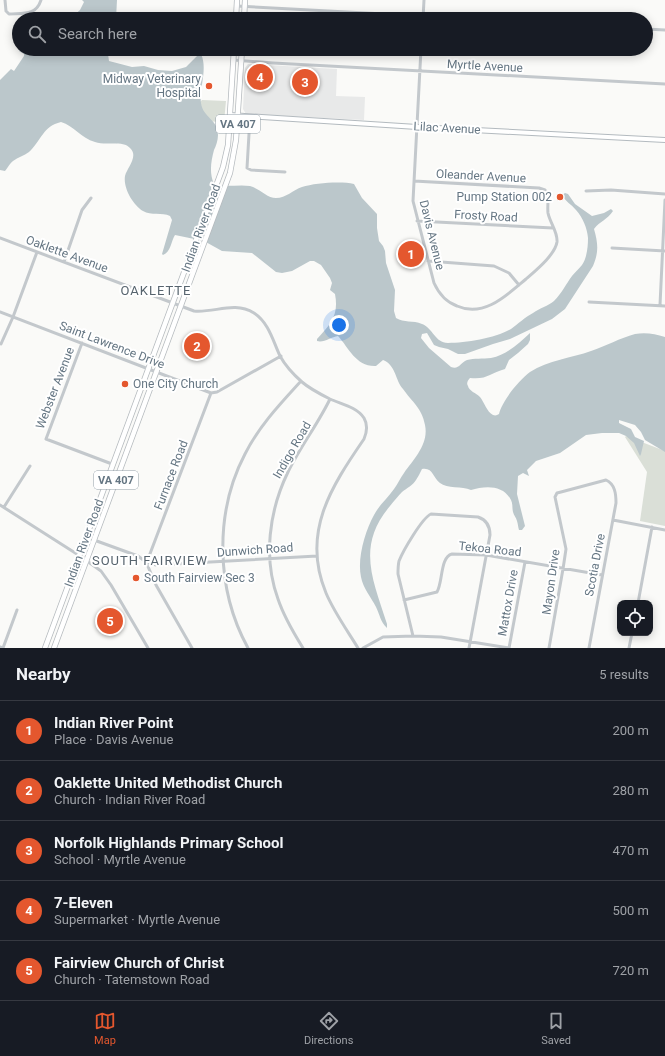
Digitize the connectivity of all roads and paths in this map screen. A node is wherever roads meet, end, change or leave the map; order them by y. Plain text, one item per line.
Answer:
1 (5, 0) edge
2 (41, 0) edge
3 (245, 0) edge
4 (424, 0) edge
5 (237, 3) edge
6 (244, 6) junction
7 (26, 12) edge
8 (244, 12) edge
9 (334, 12) edge
10 (423, 12) edge
11 (12, 14) edge
12 (653, 29) edge
13 (665, 30) edge
14 (233, 56) edge
15 (242, 56) edge
16 (421, 56) edge
17 (233, 60) junction
18 (242, 61) junction
19 (420, 71) junction
20 (665, 84) edge
21 (230, 115) junction
22 (238, 116) junction
23 (250, 117) junction
24 (417, 127) junction
25 (665, 140) edge
26 (285, 172) dead end
27 (414, 182) junction
28 (546, 191) joint
29 (586, 191) dead end
30 (665, 194) edge
31 (91, 198) dead end
32 (665, 200) edge
33 (417, 222) junction
34 (553, 228) junction
35 (0, 238) edge
36 (612, 248) dead end
37 (664, 251) edge
38 (37, 252) junction
39 (64, 262) junction
40 (428, 262) junction
41 (519, 284) junction
42 (589, 302) dead end
43 (173, 304) junction
44 (660, 305) junction
45 (181, 306) junction
46 (665, 306) edge
47 (0, 312) edge
48 (13, 317) junction
49 (82, 343) junction
50 (1, 344) edge
51 (280, 356) junction
52 (149, 368) junction
53 (156, 371) junction
54 (301, 381) junction
55 (211, 393) junction
56 (330, 399) junction
57 (112, 464) junction
58 (30, 466) dead end
59 (556, 495) joint
60 (0, 505) edge
61 (4, 507) junction
62 (613, 520) junction
63 (652, 527) junction
64 (665, 530) edge
65 (94, 540) junction
66 (486, 555) junction
67 (80, 556) junction
68 (317, 556) junction
69 (270, 558) junction
70 (86, 561) junction
71 (224, 561) junction
72 (146, 562) junction
73 (525, 562) junction
74 (564, 569) junction
75 (602, 575) junction
76 (404, 600) junction
77 (639, 600) edge
78 (17, 610) dead end
79 (413, 636) junction
80 (631, 636) edge
81 (470, 641) junction
82 (0, 647) edge
83 (3, 648) edge
84 (45, 648) edge
85 (54, 648) edge
86 (148, 648) edge
87 (192, 648) edge
88 (248, 648) edge
89 (302, 648) edge
90 (358, 648) edge
91 (363, 648) edge
92 (469, 648) edge
93 (509, 648) edge
94 (549, 648) edge
95 (589, 648) edge
96 (629, 648) edge

1 - 11 street
2 - 7 street
3 - 6 main road
4 - 10 street
5 - 6 street
6 - 8 main road
6 - 9 street
12 - 13 street
14 - 17 main road, Indian River Road / VA 407
15 - 18 main road, Indian River Road / VA 407
16 - 19 street, Davis Avenue
17 - 18 street, Myrtle Avenue
17 - 21 main road, Indian River Road / VA 407
18 - 19 street, Myrtle Avenue
18 - 22 main road, Indian River Road / VA 407
19 - 20 street, Myrtle Avenue
19 - 24 street, Davis Avenue
21 - 22 street, Lilac Avenue
21 - 43 main road, Indian River Road / VA 407
22 - 23 street, Lilac Avenue
22 - 45 main road, Indian River Road / VA 407
23 - 24 street, Lilac Avenue
23 - 26 street
24 - 25 street, Lilac Avenue
24 - 27 street, Davis Avenue
27 - 28 street, Oleander Avenue
27 - 33 street, Davis Avenue
28 - 34 street, Davis Avenue
29 - 30 street
31 - 39 street
32 - 37 street
33 - 34 street, Frosty Road
33 - 40 street, Davis Avenue
34 - 41 street, Davis Avenue
35 - 38 street, Oaklette Avenue
36 - 37 street
37 - 44 street
38 - 39 street, Oaklette Avenue
38 - 48 street
39 - 43 street, Oaklette Avenue
40 - 41 street
40 - 41 street, Davis Avenue
42 - 44 street
43 - 45 street, Oaklette Avenue
43 - 52 main road, Indian River Road / VA 407
44 - 46 street
45 - 51 street, Oaklette Avenue
45 - 53 main road, Indian River Road / VA 407
47 - 48 street, Saint Lawrence Drive
48 - 49 street, Saint Lawrence Drive
48 - 50 street
49 - 52 street, Saint Lawrence Drive
49 - 57 street, Webster Avenue
51 - 54 street, Oaklette Avenue
51 - 55 street
52 - 53 street, Saint Lawrence Drive
52 - 57 main road, Indian River Road / VA 407
53 - 55 street, Saint Lawrence Drive
53 - 65 main road, Indian River Road / VA 407
54 - 56 street, Oaklette Avenue
54 - 71 street
55 - 72 street, Furnace Road
56 - 68 street, Oaklette Avenue
56 - 69 street, Indigo Road
57 - 67 main road, Indian River Road / VA 407
58 - 61 street
59 - 62 street, Scotia Drive
59 - 74 street, Mayon Drive
60 - 61 street
61 - 67 street
62 - 63 street
62 - 75 street, Scotia Drive
63 - 64 street
63 - 77 street
65 - 70 main road, Indian River Road / VA 407
65 - 72 street
66 - 73 street, Tekoa Road
66 - 76 street, Tekoa Road
66 - 76 street
66 - 81 street
67 - 70 street
67 - 84 main road, Indian River Road / VA 407
68 - 69 street, Dunwich Road
68 - 90 street
69 - 71 street, Dunwich Road
69 - 89 street, Indigo Road
70 - 85 main road, Indian River Road / VA 407
70 - 86 street
71 - 72 street, Dunwich Road
71 - 88 street
72 - 87 street
73 - 74 street, Tekoa Road
73 - 93 street, Mattox Drive
74 - 75 street, Tekoa Road
74 - 94 street, Mayon Drive
75 - 95 street, Scotia Drive
76 - 79 street
78 - 83 street
79 - 81 street
79 - 91 street
80 - 96 street
81 - 92 street
81 - 93 street
82 - 83 street

